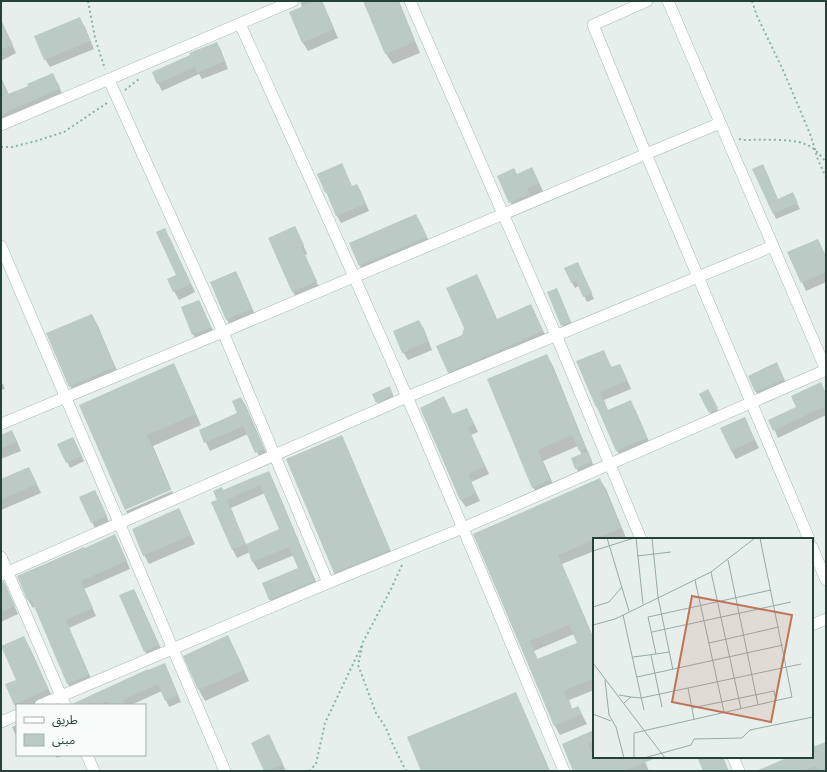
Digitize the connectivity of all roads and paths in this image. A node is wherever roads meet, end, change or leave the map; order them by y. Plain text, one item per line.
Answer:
1 (88, 1) edge
2 (293, 1) edge
3 (410, 1) edge
4 (647, 1) edge
5 (668, 1) edge
6 (752, 1) edge
7 (240, 24) junction
8 (141, 78) dead end
9 (109, 80) junction
10 (116, 97) junction
11 (720, 124) junction
12 (1, 125) edge
13 (726, 136) junction
14 (1, 147) edge
15 (815, 150) junction
16 (646, 154) junction
17 (826, 162) edge
18 (826, 177) edge
19 (503, 214) junction
20 (1, 246) edge
21 (772, 246) junction
22 (354, 277) junction
23 (698, 277) junction
24 (223, 332) junction
25 (556, 335) junction
26 (826, 370) edge
27 (66, 397) junction
28 (407, 397) junction
29 (752, 402) junction
30 (1, 424) edge
31 (275, 455) junction
32 (610, 464) junction
33 (120, 523) junction
34 (463, 528) junction
35 (642, 538) edge
36 (809, 538) edge
37 (813, 549) edge
38 (1, 557) edge
39 (403, 562) dead end
40 (4, 574) edge
41 (826, 580) edge
42 (328, 583) junction
43 (826, 620) edge
44 (813, 625) edge
45 (363, 642) junction
46 (172, 648) junction
47 (63, 700) edge
48 (45, 704) edge
49 (16, 715) edge
50 (1, 722) edge
51 (87, 756) edge
52 (733, 758) edge
53 (94, 771) edge
54 (225, 771) edge
55 (309, 771) edge
56 (406, 771) edge
57 (564, 771) edge
58 (739, 771) edge

1 - 9 path
2 - 7 street
3 - 19 street
4 - 16 street
5 - 11 street
6 - 15 path
7 - 9 street
7 - 22 street
8 - 10 path
9 - 10 street
9 - 12 street
10 - 14 path
10 - 24 street
11 - 13 street
11 - 16 street
13 - 15 path
13 - 21 street
15 - 17 path
15 - 18 path
16 - 19 street
16 - 23 street
19 - 22 street
19 - 25 street
20 - 27 street
21 - 23 street
21 - 26 street
22 - 24 street
22 - 28 street
23 - 25 street
23 - 29 street
24 - 27 street
24 - 31 street
25 - 28 street
25 - 32 street
26 - 29 street
27 - 30 street
27 - 33 street
28 - 31 street
28 - 34 street
29 - 32 street
29 - 36 street
31 - 33 street
31 - 42 street
32 - 34 street
32 - 35 street
33 - 40 street
33 - 46 street
34 - 42 street
34 - 57 street
37 - 41 street
38 - 40 street
39 - 45 path
40 - 47 street
42 - 46 street
43 - 44 street
45 - 55 path
45 - 56 path
46 - 47 street
46 - 54 street
47 - 48 street
49 - 50 street
51 - 53 street
52 - 58 street

